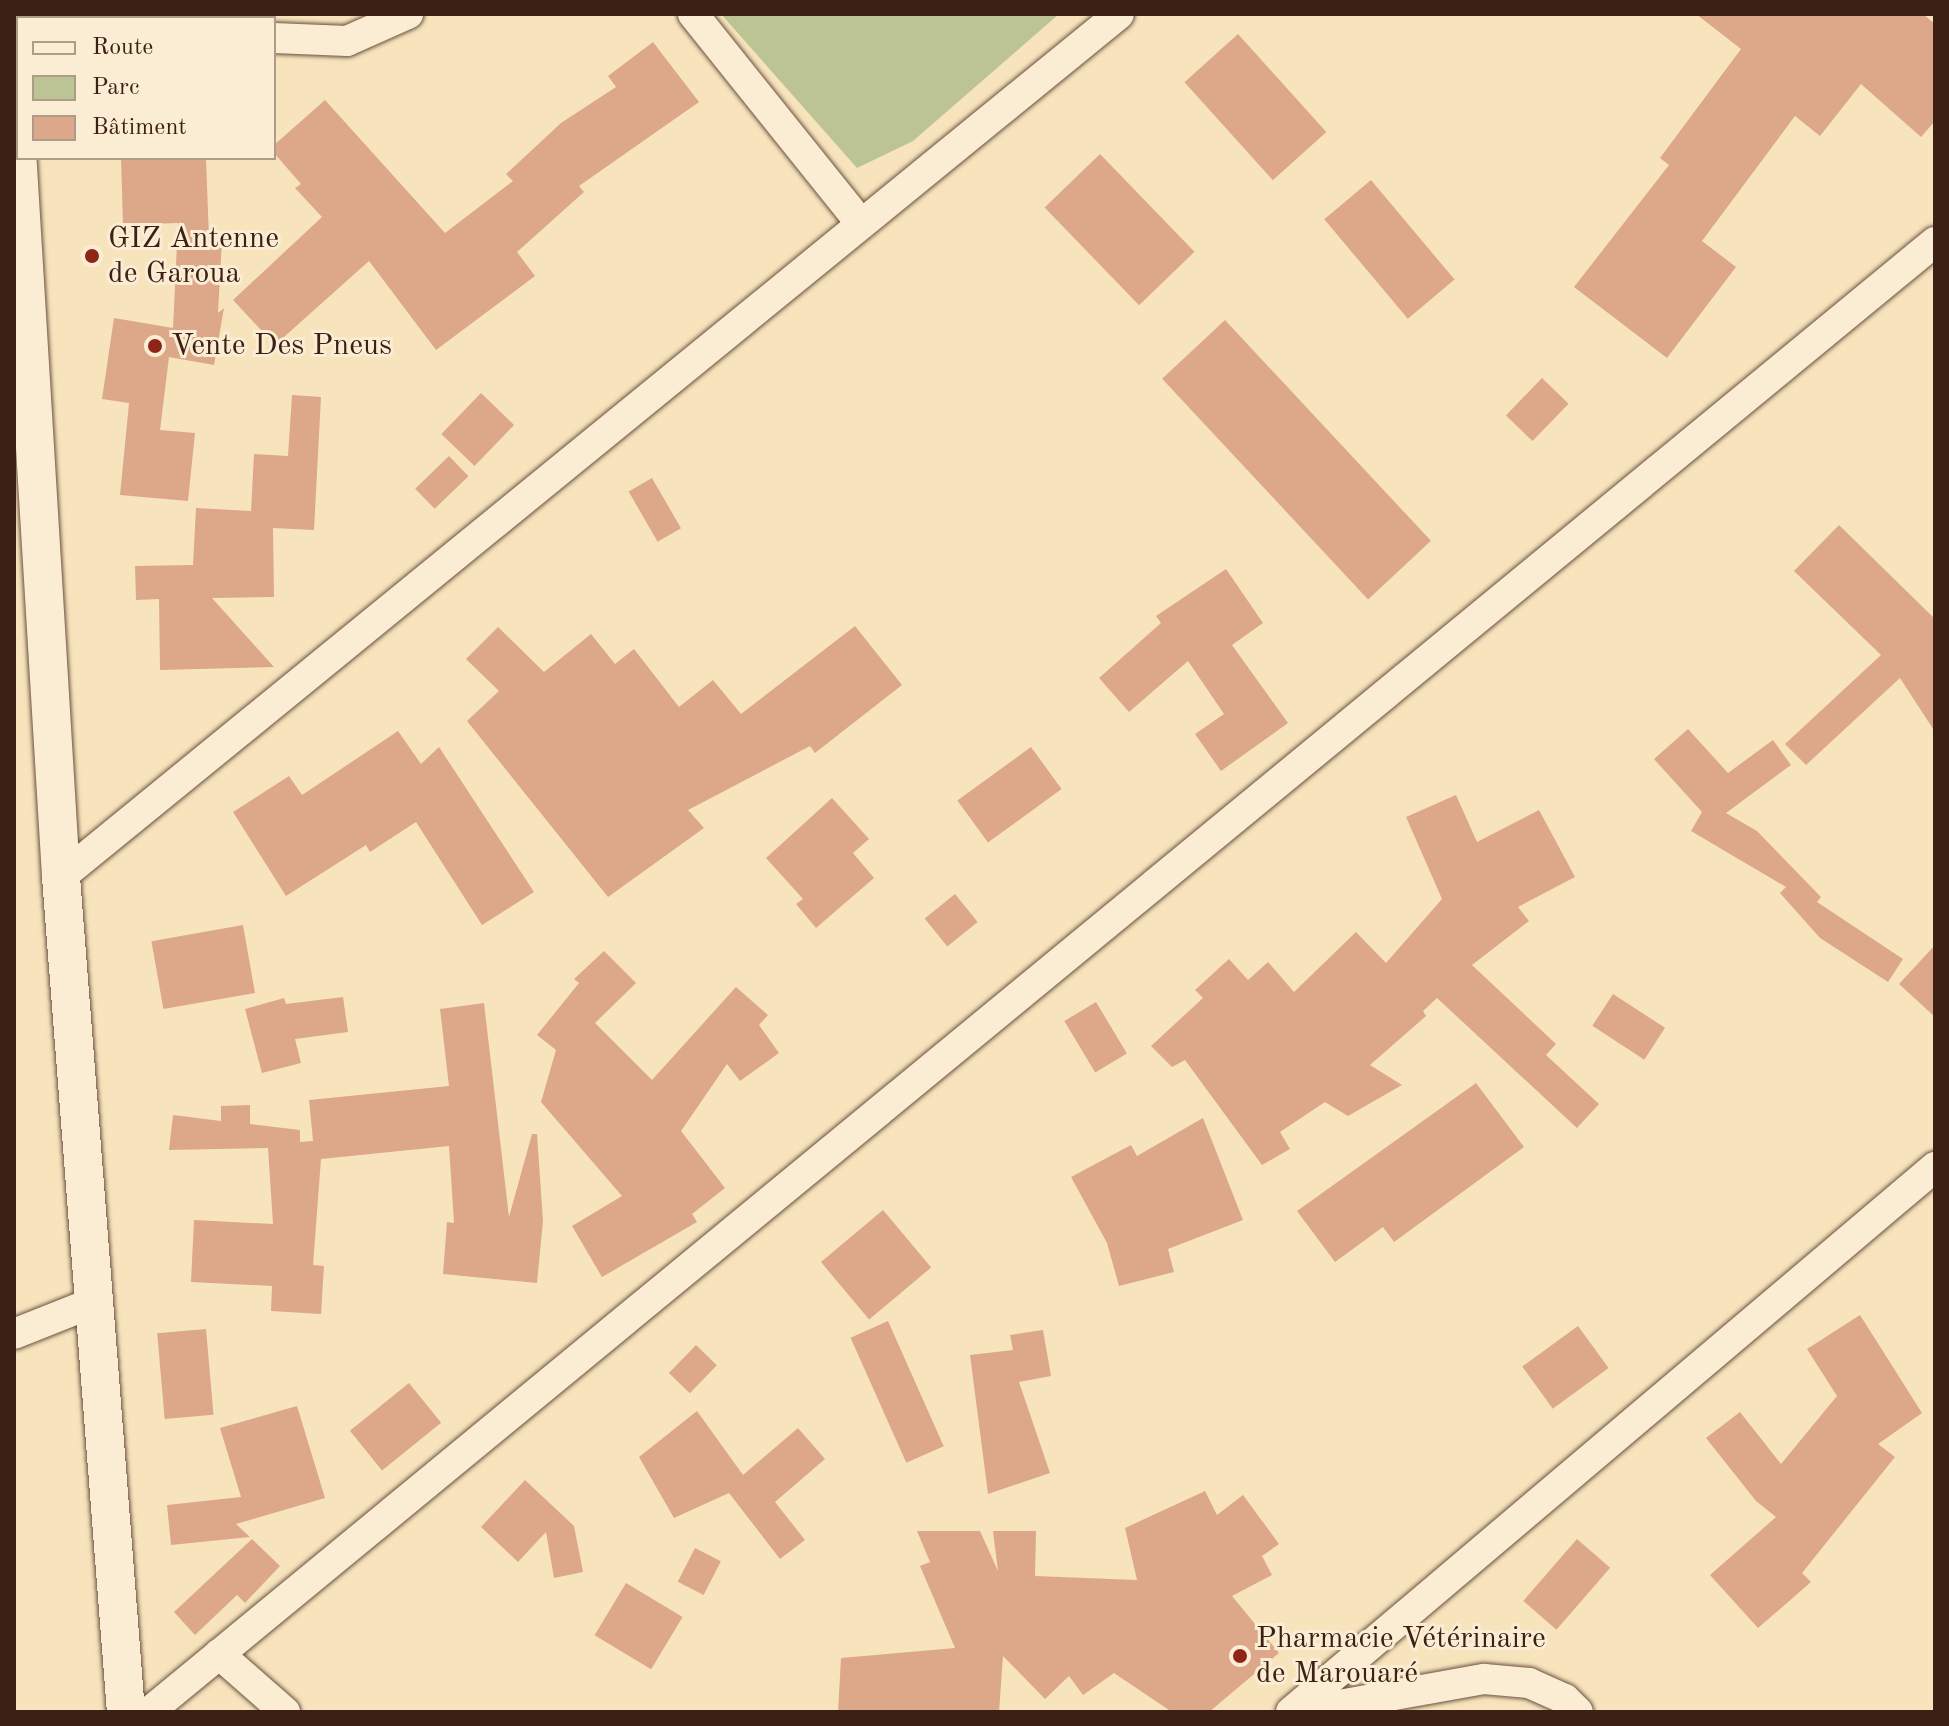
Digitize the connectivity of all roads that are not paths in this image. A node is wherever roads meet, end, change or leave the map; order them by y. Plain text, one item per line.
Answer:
1 (408, 14) edge
2 (693, 14) edge
3 (1119, 14) edge
4 (276, 38) edge
5 (14, 101) edge
6 (861, 224) junction
7 (1935, 242) edge
8 (25, 482) edge
9 (61, 877) junction
10 (1935, 1167) edge
11 (97, 1301) junction
12 (14, 1334) edge
13 (219, 1654) junction
14 (126, 1712) edge
15 (149, 1712) edge
16 (285, 1712) edge
17 (1291, 1712) edge
18 (1300, 1712) edge
19 (1578, 1712) edge

1 - 4 street
2 - 6 street
3 - 6 street
5 - 8 street
6 - 9 street
7 - 13 street
8 - 9 street
9 - 11 street
10 - 17 street
11 - 12 street
11 - 14 street
13 - 15 street
13 - 16 street
18 - 19 street

